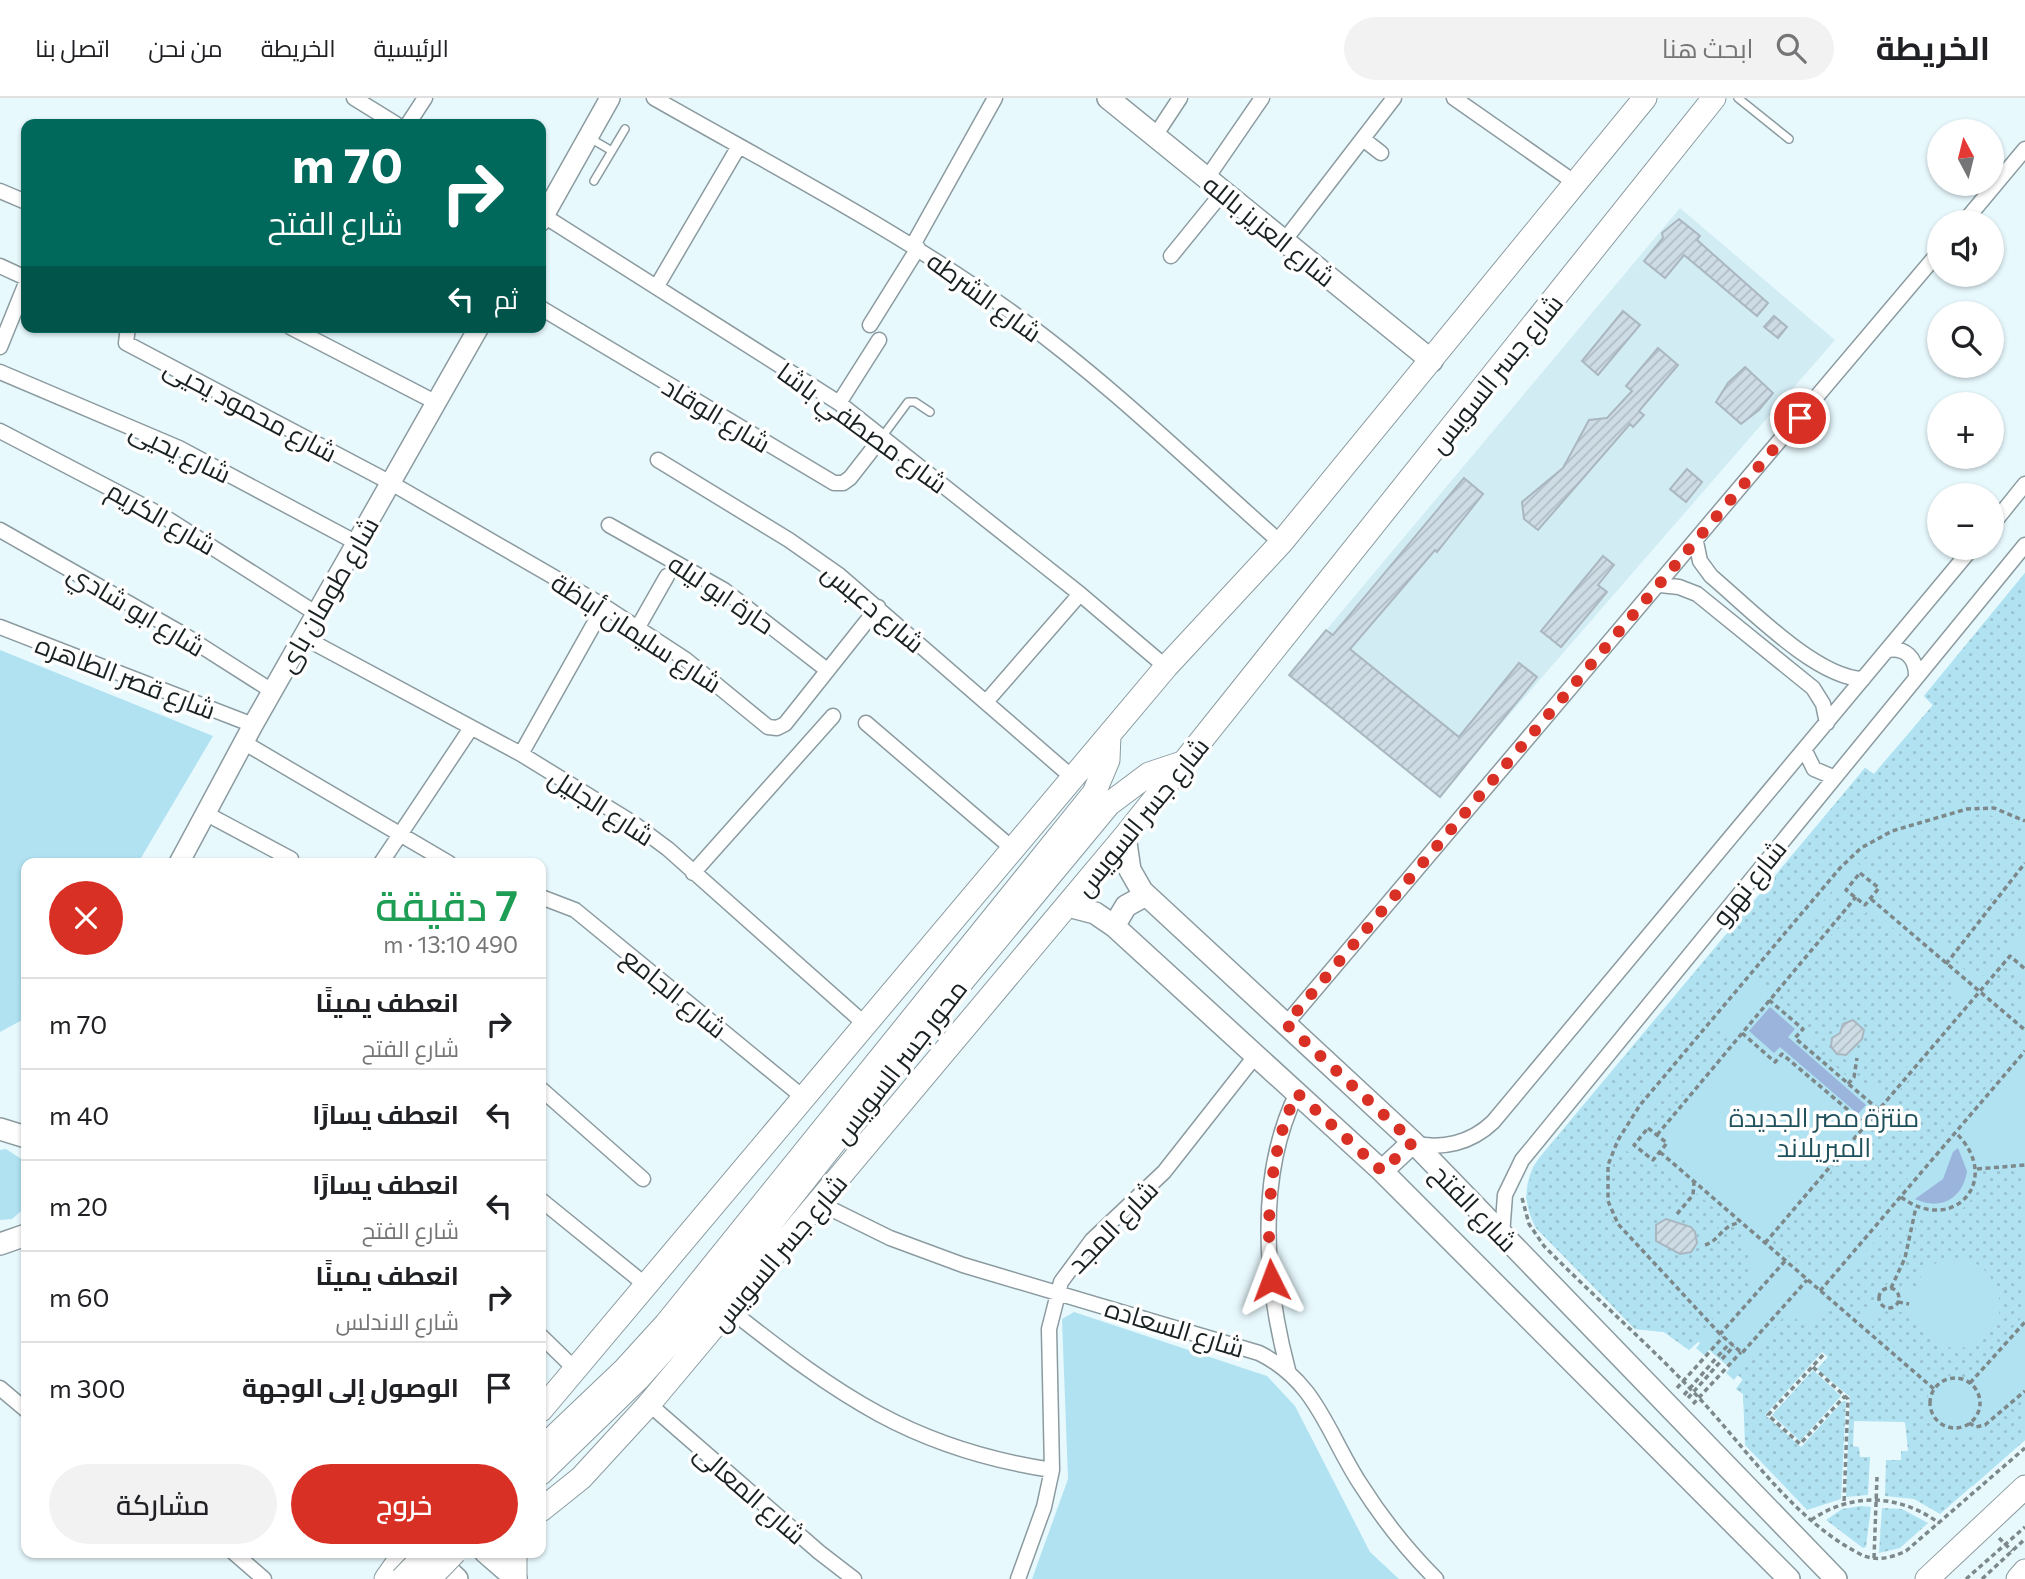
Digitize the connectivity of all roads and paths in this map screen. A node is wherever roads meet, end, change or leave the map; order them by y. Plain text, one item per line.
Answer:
1 (354, 98) edge
2 (425, 98) edge
3 (610, 98) edge
4 (654, 98) edge
5 (995, 98) edge
6 (1108, 98) edge
7 (1180, 98) edge
8 (1262, 98) edge
9 (1394, 98) edge
10 (1454, 98) edge
11 (1645, 98) edge
12 (1714, 98) edge
13 (1738, 98) edge
14 (388, 119) edge
15 (411, 119) edge
16 (625, 129) dead end
17 (1155, 136) junction
18 (588, 137) junction
19 (1363, 138) junction
20 (1789, 139) dead end
21 (739, 146) junction
22 (2025, 149) edge
23 (612, 151) junction
24 (1381, 153) dead end
25 (594, 181) dead end
26 (1574, 182) junction
27 (1215, 185) junction
28 (0, 191) edge
29 (21, 200) edge
30 (546, 210) edge
31 (1974, 210) edge
32 (546, 219) edge
33 (1284, 241) junction
34 (916, 246) junction
35 (1171, 256) dead end
36 (0, 266) edge
37 (1927, 266) edge
38 (21, 277) edge
39 (657, 286) junction
40 (21, 293) edge
41 (546, 311) edge
42 (870, 325) dead end
43 (127, 333) edge
44 (302, 333) edge
45 (471, 333) edge
46 (879, 340) dead end
47 (0, 346) edge
48 (1432, 361) junction
49 (0, 372) edge
50 (437, 403) junction
51 (839, 403) junction
52 (930, 412) dead end
53 (0, 431) edge
54 (882, 437) junction
55 (658, 460) dead end
56 (391, 483) junction
57 (2025, 484) edge
58 (2004, 510) edge
59 (610, 525) dead end
60 (0, 530) edge
61 (1696, 542) junction
62 (357, 543) junction
63 (1281, 543) junction
64 (2025, 545) edge
65 (1962, 560) edge
66 (667, 576) dead end
67 (1660, 585) junction
68 (1080, 594) junction
69 (604, 606) junction
70 (878, 607) junction
71 (317, 614) junction
72 (638, 626) junction
73 (0, 627) edge
74 (303, 637) junction
75 (1888, 650) junction
76 (1166, 667) junction
77 (827, 670) junction
78 (1916, 675) junction
79 (1863, 679) junction
80 (272, 691) junction
81 (986, 702) junction
82 (832, 716) dead end
83 (866, 723) dead end
84 (1827, 723) junction
85 (471, 728) junction
86 (248, 734) junction
87 (1109, 735) junction
88 (1805, 751) junction
89 (521, 754) junction
90 (1185, 762) junction
91 (1833, 777) junction
92 (1073, 778) junction
93 (205, 813) junction
94 (2025, 821) edge
95 (400, 834) junction
96 (1125, 836) junction
97 (1013, 849) junction
98 (182, 858) edge
99 (289, 858) edge
100 (384, 858) edge
101 (441, 858) edge
102 (2025, 863) edge
103 (693, 873) junction
104 (1146, 895) junction
105 (1856, 897) junction
106 (546, 899) edge
107 (1871, 899) junction
108 (1068, 906) junction
109 (1114, 926) junction
110 (2025, 960) edge
111 (1946, 964) junction
112 (2023, 967) edge
113 (1979, 992) junction
114 (1769, 1000) junction
115 (1286, 1024) junction
116 (866, 1025) junction
117 (2025, 1030) edge
118 (1742, 1033) junction
119 (2025, 1051) edge
120 (1256, 1055) junction
121 (1857, 1058) dead end
122 (1849, 1084) junction
123 (546, 1093) edge
124 (1297, 1093) junction
125 (804, 1098) junction
126 (1879, 1110) junction
127 (1866, 1125) junction
128 (0, 1129) edge
129 (1956, 1133) junction
130 (21, 1135) edge
131 (1657, 1135) junction
132 (1413, 1142) junction
133 (1660, 1152) junction
134 (2025, 1165) edge
135 (1977, 1169) junction
136 (1382, 1171) junction
137 (643, 1179) dead end
138 (1694, 1181) junction
139 (1522, 1184) dead end
140 (1901, 1197) junction
141 (819, 1203) junction
142 (546, 1204) edge
143 (1916, 1207) junction
144 (1677, 1213) dead end
145 (1741, 1223) junction
146 (1502, 1235) junction
147 (1765, 1243) junction
148 (1704, 1245) dead end
149 (1785, 1261) junction
150 (1807, 1280) junction
151 (647, 1286) junction
152 (1891, 1288) junction
153 (1820, 1291) junction
154 (1057, 1292) junction
155 (1898, 1302) junction
156 (1909, 1304) dead end
157 (730, 1310) junction
158 (2025, 1322) edge
159 (1721, 1335) junction
160 (546, 1341) edge
161 (1732, 1345) junction
162 (1741, 1352) junction
163 (1823, 1354) dead end
164 (1812, 1366) junction
165 (576, 1370) junction
166 (1288, 1370) junction
167 (1688, 1377) dead end
168 (1970, 1384) junction
169 (1696, 1385) dead end
170 (0, 1388) edge
171 (1934, 1390) junction
172 (2025, 1391) edge
173 (1704, 1392) dead end
174 (1845, 1396) junction
175 (546, 1404) edge
176 (649, 1404) junction
177 (21, 1406) edge
178 (587, 1418) junction
179 (1969, 1423) junction
180 (546, 1446) edge
181 (2025, 1448) edge
182 (546, 1467) edge
183 (1052, 1470) junction
184 (1877, 1478) dead end
185 (2025, 1488) edge
186 (1876, 1499) junction
187 (1844, 1503) junction
188 (546, 1505) edge
189 (1811, 1520) junction
190 (1938, 1523) junction
191 (2025, 1527) edge
192 (2025, 1539) edge
193 (240, 1558) edge
194 (418, 1558) edge
195 (435, 1558) edge
196 (449, 1558) edge
197 (492, 1558) edge
198 (515, 1558) edge
199 (1874, 1558) junction
200 (397, 1570) edge
201 (1942, 1570) edge
202 (2025, 1571) edge
203 (1830, 1577) edge
204 (264, 1579) edge
205 (418, 1579) edge
206 (429, 1579) edge
207 (457, 1579) edge
208 (515, 1579) edge
209 (854, 1579) edge
210 (1018, 1579) edge
211 (1436, 1579) edge
212 (1789, 1579) edge
213 (1927, 1579) edge
214 (1966, 1579) edge
215 (1982, 1579) edge
216 (2018, 1579) edge

1 - 14 street
2 - 15 street
3 - 18 street
4 - 21 street, شارع الشرطه
5 - 34 street
6 - 17 main road, شارع العزيز بالله
7 - 17 street
8 - 27 street
9 - 19 street
10 - 26 street
11 - 26 main road
12 - 90 main road, شارع جسر السويس
13 - 20 lane
16 - 23 lane
17 - 27 main road, شارع العزيز بالله
18 - 23 lane
18 - 30 street
19 - 24 street
19 - 33 street
21 - 34 street, شارع الشرطه
21 - 39 street
22 - 31 street
23 - 25 lane
26 - 48 main road
27 - 33 main road, شارع العزيز بالله
27 - 35 street
28 - 29 street
32 - 39 street, شارع مصطفي باشا
33 - 48 main road, شارع العزيز بالله
34 - 42 street
34 - 63 street, شارع الشرطه
36 - 38 street
37 - 61 street
39 - 51 street, شارع مصطفي باشا
40 - 47 street
41 - 54 street, شارع الوقاد
43 - 56 street, شارع محمود يحيى
44 - 50 street
45 - 50 street, شارع طومان باى
46 - 51 street
48 - 63 main road
49 - 62 street, شارع يحيى
50 - 56 street, شارع طومان باى
51 - 54 street, شارع مصطفي باشا
52 - 54 lane
53 - 71 street, شارع الكريم
54 - 68 street, شارع مصطفي باشا
55 - 70 street, شارع دعبس
56 - 62 street, شارع طومان باى
56 - 69 street, شارع سليمان أباظة
57 - 58 street
59 - 77 street, حارة ابو ليله
60 - 80 street, شارع ابو شادي
61 - 67 street
61 - 79 street
62 - 71 street, شارع طومان باى
63 - 76 main road
64 - 78 street, شارع نهرو
65 - 75 street, شارع نهرو
66 - 72 street
67 - 84 street
67 - 115 street
68 - 76 street, شارع مصطفي باشا
68 - 81 street
69 - 72 street, شارع سليمان أباظة
69 - 89 street
70 - 77 street, شارع سليمان أباظة
70 - 81 street, شارع دعبس
71 - 74 street, شارع طومان باى
72 - 77 street, شارع سليمان أباظة
73 - 86 street, شارع قصر الطاهره
74 - 80 street, شارع طومان باى
74 - 85 street, شارع الجليل
75 - 78 street
75 - 79 street, شارع نهرو
76 - 87 main road
78 - 91 street, شارع نهرو
79 - 84 street, شارع نهرو
80 - 86 street, شارع طومان باى
81 - 92 street, شارع دعبس
82 - 103 street
83 - 97 street
84 - 88 street, شارع نهرو
85 - 89 street, شارع الجليل
85 - 95 street
86 - 93 street, شارع طومان باى
86 - 95 street
87 - 92 main road
87 - 178 main road, محور جسر السويس
88 - 91 street
88 - 132 street, شارع نهرو
89 - 103 street, شارع الجليل
90 - 96 main road, شارع جسر السويس
90 - 178 main road, محور جسر السويس
91 - 146 street, شارع نهرو
92 - 97 main road
93 - 98 street, شارع طومان باى
93 - 99 street
94 - 159 path
95 - 100 street
95 - 101 street
96 - 104 main road, شارع الفتح
96 - 108 main road, شارع جسر السويس
97 - 116 main road
102 - 111 path
103 - 116 street, شارع الجليل
104 - 109 main road
104 - 115 main road, شارع الفتح
105 - 107 path
105 - 107 path
105 - 114 path
106 - 125 street, شارع الجامع
107 - 111 path
108 - 109 main road, شارع الفتح
108 - 141 main road, شارع جسر السويس
109 - 120 main road, شارع الفتح
110 - 112 path
111 - 113 path
112 - 113 path
113 - 117 path
113 - 126 path
114 - 118 path
114 - 122 path
115 - 132 main road, شارع الفتح
116 - 125 main road
118 - 127 path
118 - 131 path
119 - 129 path
120 - 124 main road, شارع الفتح
120 - 154 street, شارع المجد
121 - 122 path
122 - 126 path
123 - 137 street
124 - 136 main road, شارع الفتح
124 - 166 street
125 - 151 main road
126 - 127 path
127 - 147 path
128 - 130 main road
129 - 135 path
129 - 140 path
131 - 133 path
131 - 133 path
132 - 136 main road
132 - 146 main road, شارع الفتح
133 - 138 path
134 - 135 path
135 - 143 path
136 - 212 main road, شارع الفتح
138 - 144 path
138 - 145 path
139 - 189 path
140 - 143 path
140 - 153 path
141 - 154 street, شارع السعاده
141 - 157 main road, شارع جسر السويس
142 - 151 street
143 - 152 path
145 - 147 path
145 - 148 path
146 - 203 main road, شارع الفتح
147 - 149 path
149 - 150 path
149 - 159 path
150 - 153 path
150 - 162 path
151 - 165 main road
152 - 155 path
152 - 155 path
153 - 171 path
154 - 166 street, شارع السعاده
154 - 183 street, شارع المجد
155 - 156 path
157 - 176 main road, شارع جسر السويس
157 - 183 street
158 - 168 path
159 - 161 path
159 - 167 path
160 - 165 street
161 - 162 path
161 - 169 path
162 - 173 path
163 - 164 path
164 - 174 path
164 - 174 path
165 - 175 main road
166 - 211 street, شارع السعاده
168 - 171 path
168 - 179 path
170 - 177 street
171 - 179 path
172 - 179 path
174 - 187 path
176 - 188 main road, شارع جسر السويس
176 - 209 street, شارع المعالى
178 - 180 main road, محور جسر السويس
178 - 182 main road, محور جسر السويس
181 - 190 path
183 - 210 street, شارع المجد
184 - 186 path
185 - 201 main road
186 - 187 path
186 - 190 path
186 - 199 path
187 - 189 path
189 - 199 path
190 - 199 path
191 - 214 path
192 - 215 path
193 - 204 street
194 - 200 main road, bridge
195 - 207 main road
196 - 206 main road, bridge
197 - 208 main road
198 - 208 main road
200 - 205 main road
201 - 213 main road
202 - 216 main road

